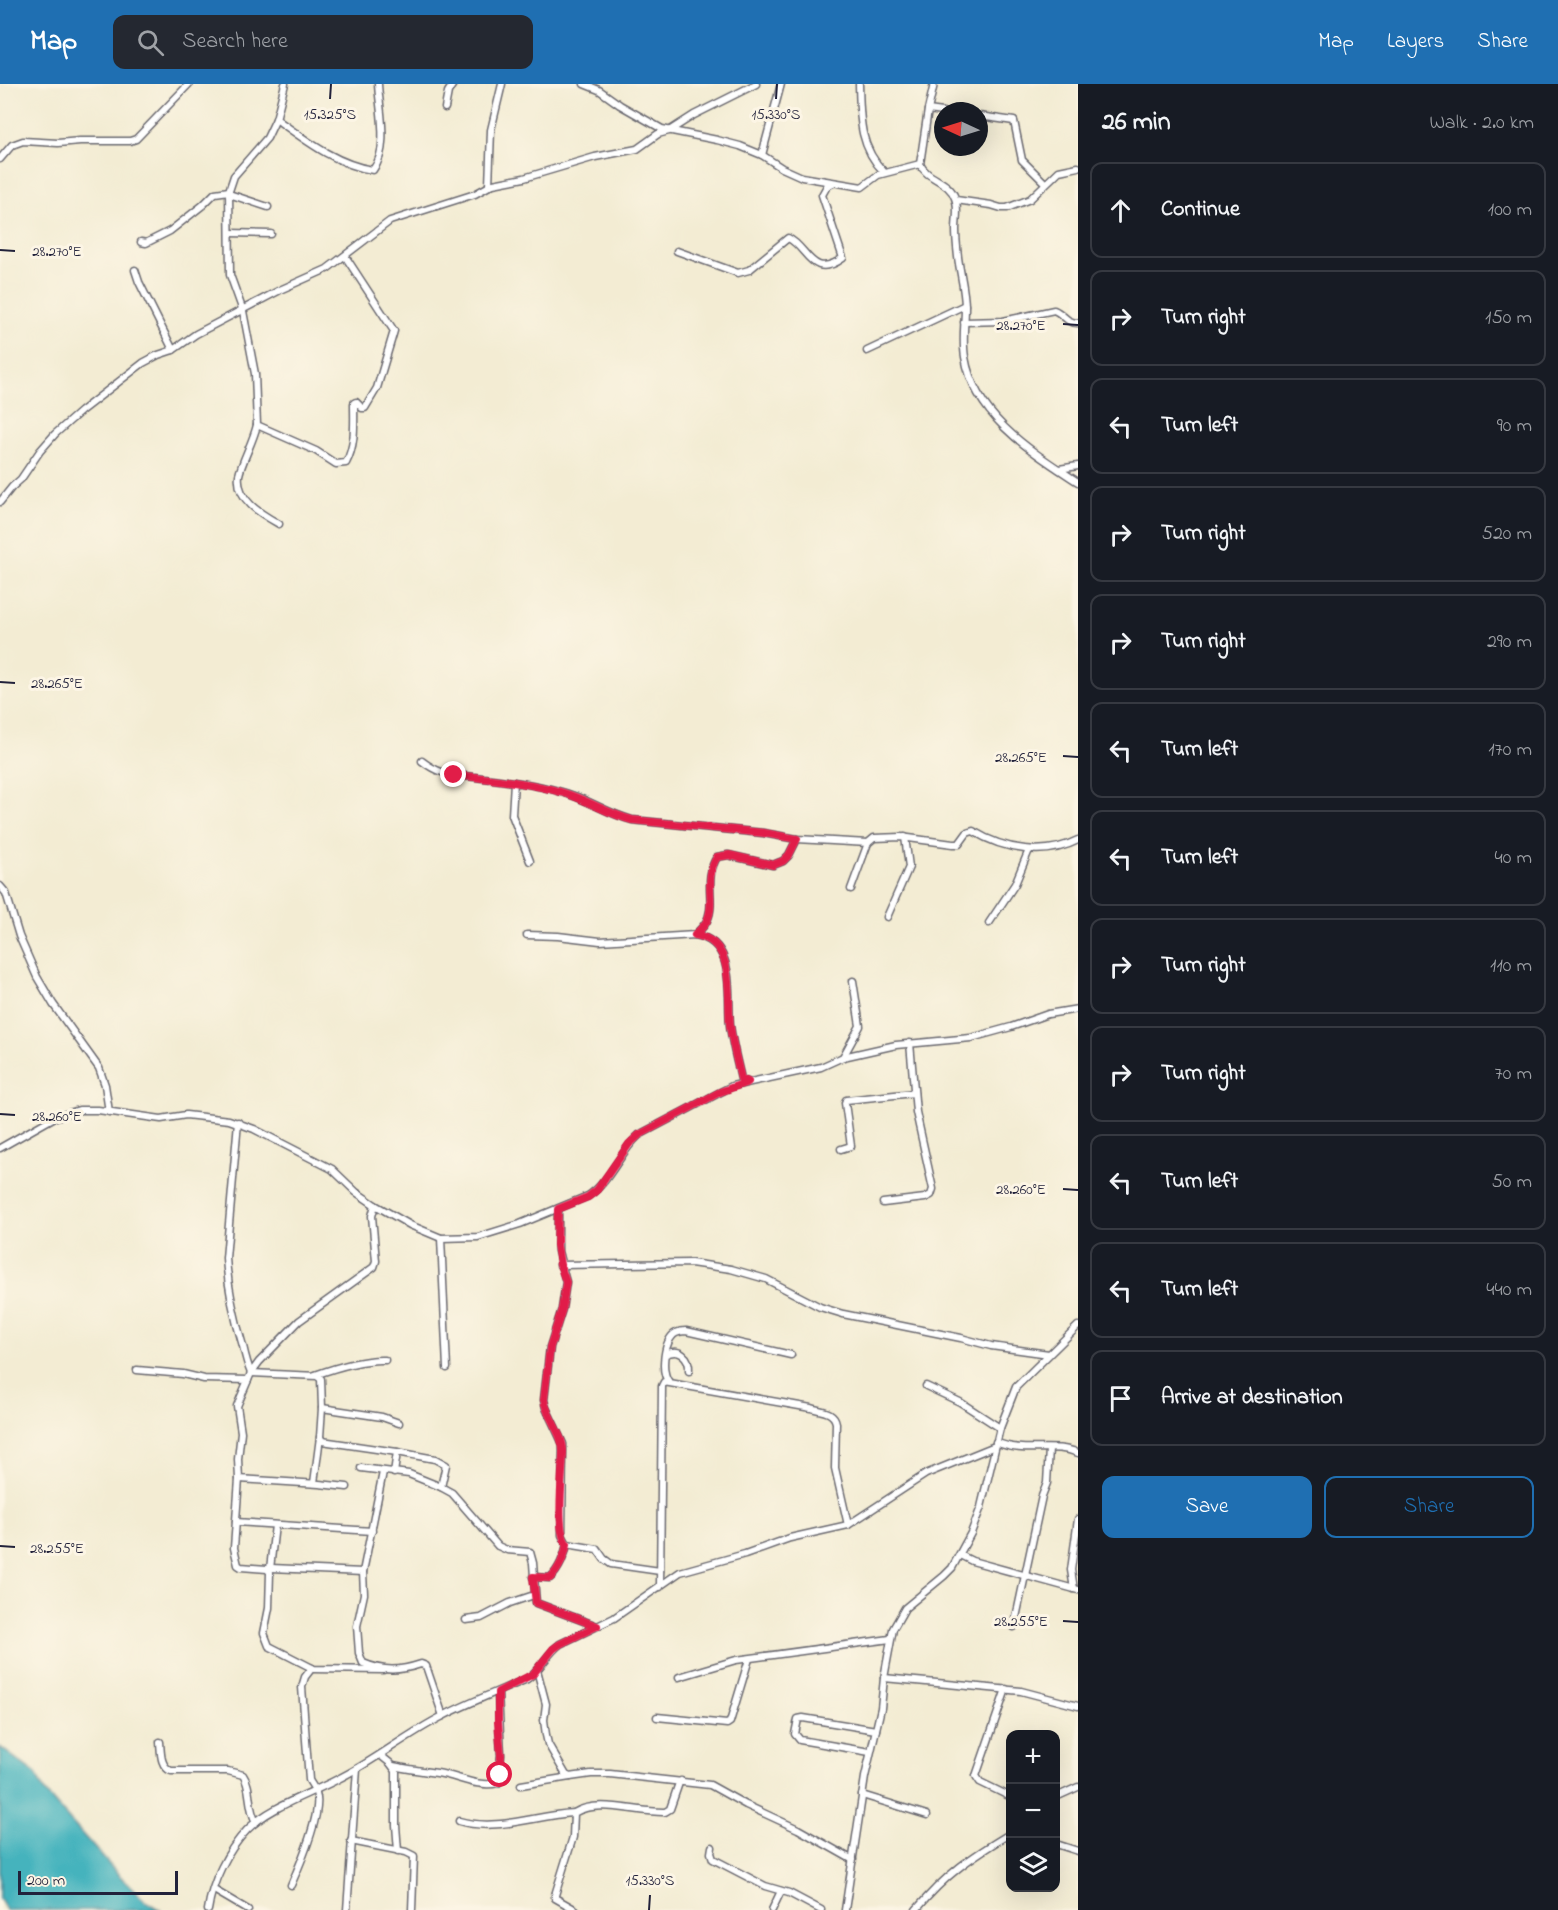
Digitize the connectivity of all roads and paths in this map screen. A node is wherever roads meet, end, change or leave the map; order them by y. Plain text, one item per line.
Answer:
1 (189, 84) edge
2 (285, 84) edge
3 (378, 84) edge
4 (453, 84) edge
5 (502, 84) edge
6 (584, 84) edge
7 (756, 84) edge
8 (781, 84) edge
9 (859, 84) edge
10 (934, 84) edge
11 (445, 108) dead end
12 (928, 110) junction
13 (934, 111) edge
14 (988, 118) edge
15 (276, 119) junction
16 (669, 131) junction
17 (762, 155) junction
18 (0, 159) edge
19 (920, 164) junction
20 (1078, 167) edge
21 (884, 172) junction
22 (834, 182) junction
23 (1045, 183) junction
24 (489, 186) junction
25 (229, 193) junction
26 (956, 200) junction
27 (268, 207) dead end
28 (230, 233) junction
29 (271, 234) dead end
30 (141, 242) dead end
31 (676, 251) dead end
32 (345, 256) junction
33 (135, 270) dead end
34 (965, 305) junction
35 (243, 311) junction
36 (964, 322) junction
37 (1078, 323) edge
38 (173, 350) junction
39 (867, 351) dead end
40 (256, 425) junction
41 (1078, 466) edge
42 (1059, 469) junction
43 (1078, 482) edge
44 (0, 502) edge
45 (279, 524) dead end
46 (422, 761) dead end
47 (514, 782) junction
48 (905, 837) junction
49 (797, 839) junction
50 (1078, 840) edge
51 (868, 843) junction
52 (1029, 850) junction
53 (530, 861) dead end
54 (0, 886) edge
55 (851, 888) dead end
56 (887, 917) dead end
57 (989, 923) dead end
58 (528, 935) dead end
59 (695, 935) junction
60 (853, 981) dead end
61 (1078, 1009) edge
62 (910, 1044) junction
63 (843, 1057) junction
64 (748, 1082) junction
65 (914, 1093) junction
66 (109, 1112) junction
67 (238, 1122) junction
68 (0, 1148) edge
69 (841, 1149) dead end
70 (883, 1203) dead end
71 (375, 1205) junction
72 (558, 1209) junction
73 (441, 1238) junction
74 (560, 1265) junction
75 (1078, 1326) edge
76 (666, 1354) junction
77 (1048, 1354) junction
78 (791, 1355) dead end
79 (385, 1360) dead end
80 (447, 1368) dead end
81 (137, 1370) dead end
82 (689, 1371) dead end
83 (251, 1373) junction
84 (315, 1375) junction
85 (248, 1380) junction
86 (669, 1383) junction
87 (926, 1386) dead end
88 (322, 1408) junction
89 (399, 1423) dead end
90 (1000, 1428) junction
91 (320, 1437) junction
92 (996, 1444) junction
93 (1049, 1449) junction
94 (397, 1452) junction
95 (1078, 1453) edge
96 (361, 1468) dead end
97 (383, 1472) junction
98 (394, 1473) junction
99 (239, 1479) junction
100 (314, 1483) junction
101 (347, 1487) dead end
102 (441, 1487) junction
103 (1078, 1519) edge
104 (236, 1522) junction
105 (275, 1525) junction
106 (848, 1525) junction
107 (372, 1531) junction
108 (567, 1544) junction
109 (960, 1555) junction
110 (270, 1570) junction
111 (660, 1571) junction
112 (363, 1572) junction
113 (1025, 1575) junction
114 (533, 1577) junction
115 (660, 1587) junction
116 (1076, 1589) edge
117 (534, 1595) junction
118 (466, 1620) dead end
119 (597, 1626) junction
120 (1014, 1627) dead end
121 (890, 1639) junction
122 (749, 1659) junction
123 (312, 1668) junction
124 (383, 1670) junction
125 (537, 1671) junction
126 (679, 1677) dead end
127 (884, 1678) junction
128 (1006, 1689) junction
129 (498, 1692) junction
130 (1078, 1706) edge
131 (443, 1716) junction
132 (657, 1717) dead end
133 (876, 1730) junction
134 (160, 1742) dead end
135 (870, 1752) junction
136 (380, 1755) junction
137 (393, 1766) junction
138 (357, 1769) junction
139 (570, 1777) junction
140 (681, 1781) junction
141 (521, 1785) dead end
142 (1078, 1787) edge
143 (314, 1791) junction
144 (862, 1795) junction
145 (1006, 1795) edge
146 (1060, 1795) edge
147 (574, 1813) junction
148 (927, 1815) dead end
149 (459, 1821) dead end
150 (256, 1822) junction
151 (1006, 1836) edge
152 (351, 1841) junction
153 (1060, 1845) edge
154 (712, 1847) dead end
155 (398, 1851) junction
156 (1078, 1851) edge
157 (853, 1860) junction
158 (291, 1885) dead end
159 (214, 1890) junction
160 (781, 1891) junction
161 (208, 1910) edge
162 (248, 1910) edge
163 (347, 1910) edge
164 (412, 1910) edge
165 (576, 1910) edge
166 (772, 1910) edge
167 (821, 1910) edge
168 (845, 1910) edge
169 (916, 1910) edge

1 - 18 street
2 - 15 street
3 - 15 street
4 - 11 street
5 - 24 street
6 - 16 street
7 - 16 street
8 - 17 street
9 - 21 street
10 - 12 street
12 - 13 street
12 - 19 street
14 - 23 street
15 - 25 street
16 - 17 street
16 - 24 street
17 - 22 street
19 - 21 street
19 - 26 street
20 - 23 street
21 - 22 street
22 - 31 street
23 - 26 street
24 - 32 street
25 - 27 street
25 - 28 street
25 - 30 street
26 - 34 street
28 - 29 street
28 - 35 street
32 - 35 street
32 - 40 street
33 - 38 street
34 - 36 street
34 - 39 street
35 - 38 street
35 - 40 street
36 - 37 street
36 - 42 street
38 - 44 street
40 - 45 street
41 - 42 street
42 - 43 street
46 - 47 street
47 - 49 street
47 - 53 street
48 - 51 street
48 - 52 street
48 - 56 street
49 - 51 street
49 - 59 street
50 - 52 street
51 - 55 street
52 - 57 street
54 - 66 street
58 - 59 street
59 - 64 street
60 - 63 street
61 - 62 street
62 - 63 street
62 - 65 street
63 - 64 street
64 - 72 street
65 - 69 street
65 - 70 street
66 - 67 street
66 - 68 street
67 - 71 street
67 - 83 street
71 - 73 street
71 - 83 street
72 - 73 street
72 - 74 street
73 - 80 street
74 - 77 street
74 - 108 street
75 - 77 street
76 - 78 street
76 - 82 street
76 - 86 street
77 - 90 street
79 - 84 street
81 - 85 street
83 - 84 street
83 - 85 street
84 - 88 street
85 - 99 street
86 - 106 street
86 - 111 street
87 - 90 street
88 - 89 street
88 - 91 street
90 - 92 street
91 - 94 street
91 - 100 street
92 - 93 street
92 - 106 street
92 - 109 street
93 - 95 street
93 - 113 street
94 - 98 street
94 - 102 street
96 - 97 street
97 - 98 street
97 - 107 street
98 - 102 street
99 - 100 street
99 - 104 street
100 - 101 street
102 - 114 street
103 - 116 street
104 - 105 street
104 - 110 street
105 - 107 street
105 - 110 street
106 - 115 street
107 - 112 street
108 - 111 street
108 - 114 street
109 - 113 street
109 - 121 street
110 - 112 street
110 - 123 street
111 - 115 street
112 - 124 street
113 - 116 street
113 - 120 street
114 - 117 street
115 - 119 street
117 - 118 street
117 - 119 street
119 - 125 street
121 - 122 street
121 - 127 street
122 - 126 street
122 - 132 street
123 - 124 street
123 - 143 street
124 - 131 street
125 - 129 street
125 - 139 street
127 - 128 street
127 - 133 street
128 - 130 street
128 - 145 street
129 - 131 street
129 - 137 street
131 - 136 street
133 - 135 street
133 - 135 street
134 - 150 street
135 - 144 street
136 - 137 street
136 - 138 street
137 - 155 street
138 - 143 street
138 - 152 street
139 - 140 street
139 - 141 street
140 - 147 street
140 - 157 street
142 - 146 street
143 - 150 street
143 - 158 street
144 - 148 street
144 - 157 street
147 - 149 street
147 - 165 street
150 - 159 street
151 - 169 street
152 - 155 street
152 - 163 street
153 - 156 street
154 - 160 street
155 - 164 street
157 - 168 street
159 - 161 street
159 - 162 street
160 - 166 street
160 - 167 street

